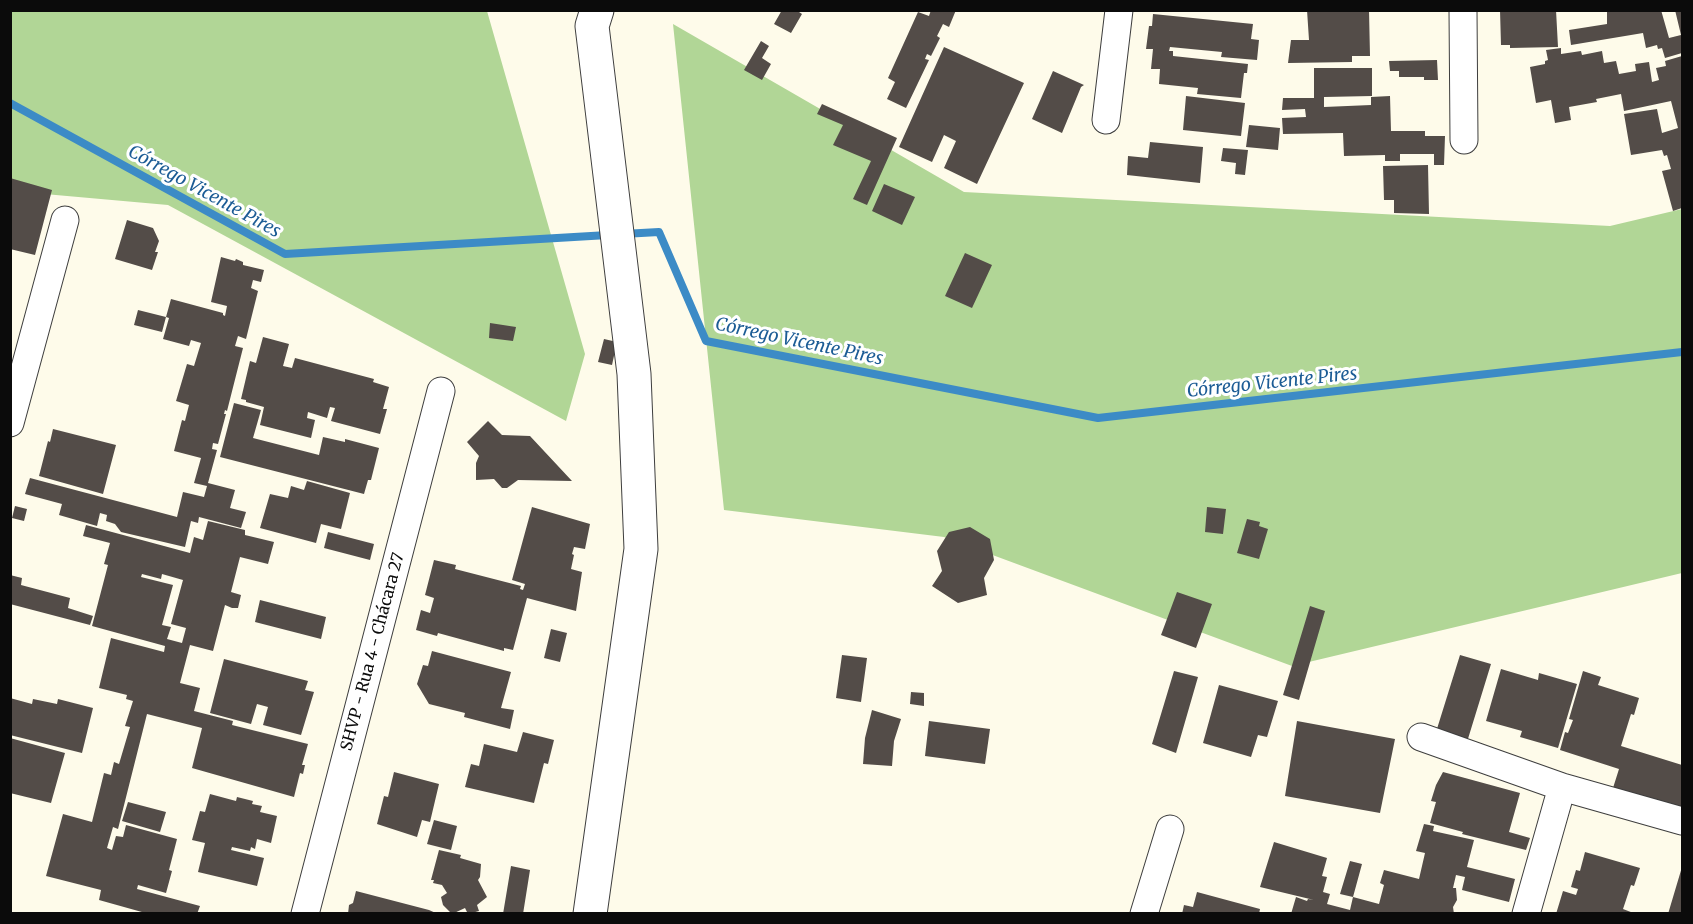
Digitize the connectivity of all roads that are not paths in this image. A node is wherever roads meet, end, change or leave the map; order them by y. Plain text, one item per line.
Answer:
1 (1119, 10) edge
2 (1463, 10) edge
3 (595, 18) edge
4 (1106, 120) dead end
5 (1464, 140) dead end
6 (65, 219) dead end
7 (441, 391) dead end
8 (10, 423) edge
9 (1421, 736) dead end
10 (1562, 787) junction
11 (1683, 821) edge
12 (1170, 829) dead end
13 (305, 914) edge
14 (590, 914) edge
15 (1144, 914) edge
16 (1526, 914) edge

1 - 4 street
2 - 5 street
3 - 14 street
6 - 8 street
7 - 13 street, SHVP - Rua 4 - Chácara 27
9 - 10 street
10 - 11 street
10 - 16 street
12 - 15 street

